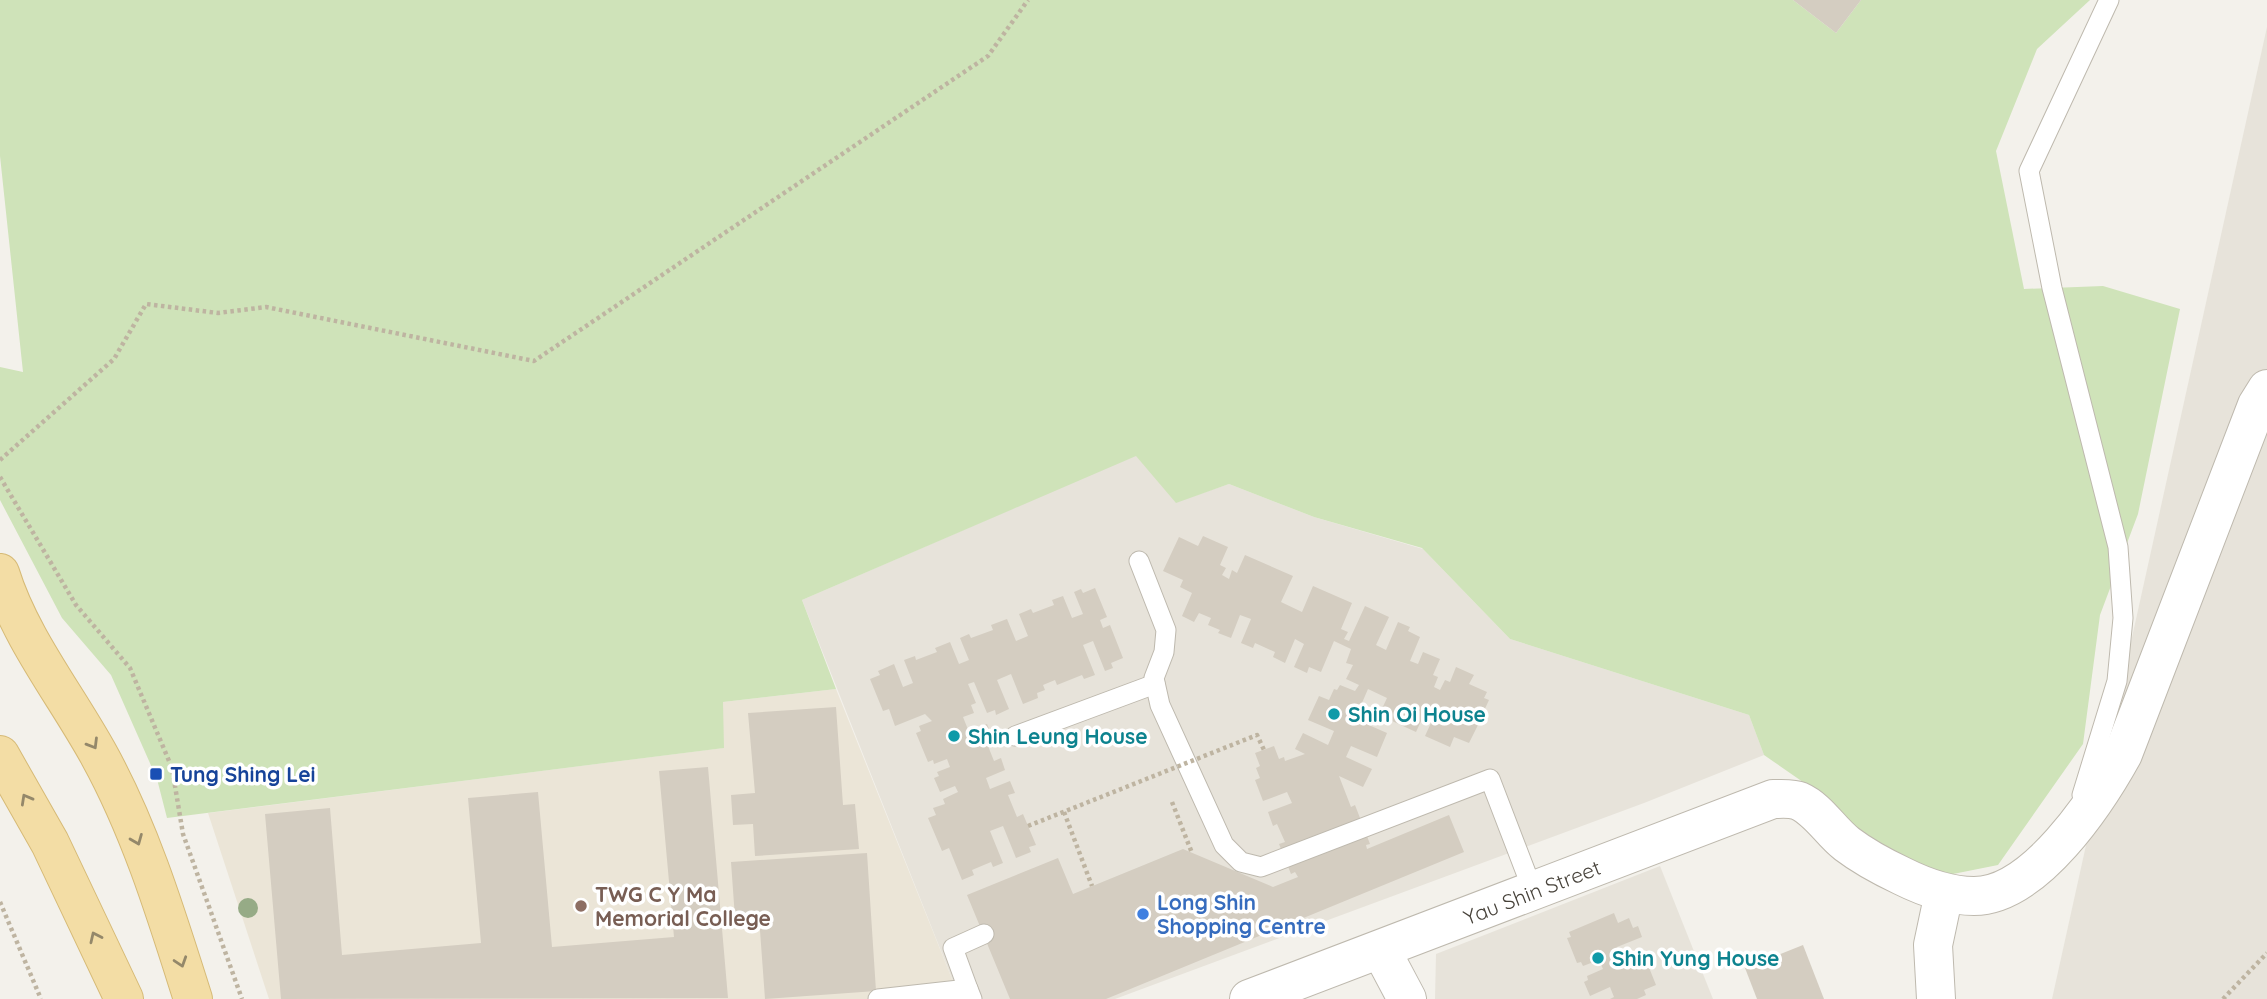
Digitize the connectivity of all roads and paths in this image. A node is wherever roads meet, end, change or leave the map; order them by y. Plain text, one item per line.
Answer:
1 (1028, 0) edge
2 (2109, 0) edge
3 (2267, 389) edge
4 (0, 460) edge
5 (0, 477) edge
6 (1139, 561) dead end
7 (0, 573) edge
8 (1156, 684) junction
9 (1015, 736) dead end
10 (1264, 750) dead end
11 (0, 755) edge
12 (1160, 774) junction
13 (1165, 785) dead end
14 (1170, 796) dead end
15 (1064, 812) junction
16 (1028, 826) dead end
17 (2068, 836) junction
18 (1192, 853) dead end
19 (1092, 886) dead end
20 (1533, 891) junction
21 (1944, 892) junction
22 (0, 902) edge
23 (984, 934) dead end
24 (1381, 950) junction
25 (2267, 953) edge
26 (970, 994) edge
27 (41, 999) edge
28 (124, 999) edge
29 (193, 999) edge
30 (242, 999) edge
31 (878, 999) edge
32 (1249, 999) edge
33 (1407, 999) edge
34 (1936, 999) edge
35 (2222, 999) edge

1 - 4 path
2 - 17 lane
3 - 17 street
5 - 30 path
6 - 8 lane
7 -> 29 main road
8 - 9 lane
8 - 20 lane
10 - 12 path, bridge
28 -> 11 main road
12 - 13 path
12 - 15 path, bridge
14 - 18 path
15 - 16 path, bridge
15 - 19 path
17 - 21 street
20 - 21 street, Yau Shin Street
20 - 24 street, Yau Shin Street
21 - 34 street
22 - 27 path
23 - 26 lane
24 - 32 street, Yau Shin Street
24 - 33 street
25 - 35 path
26 - 31 lane

